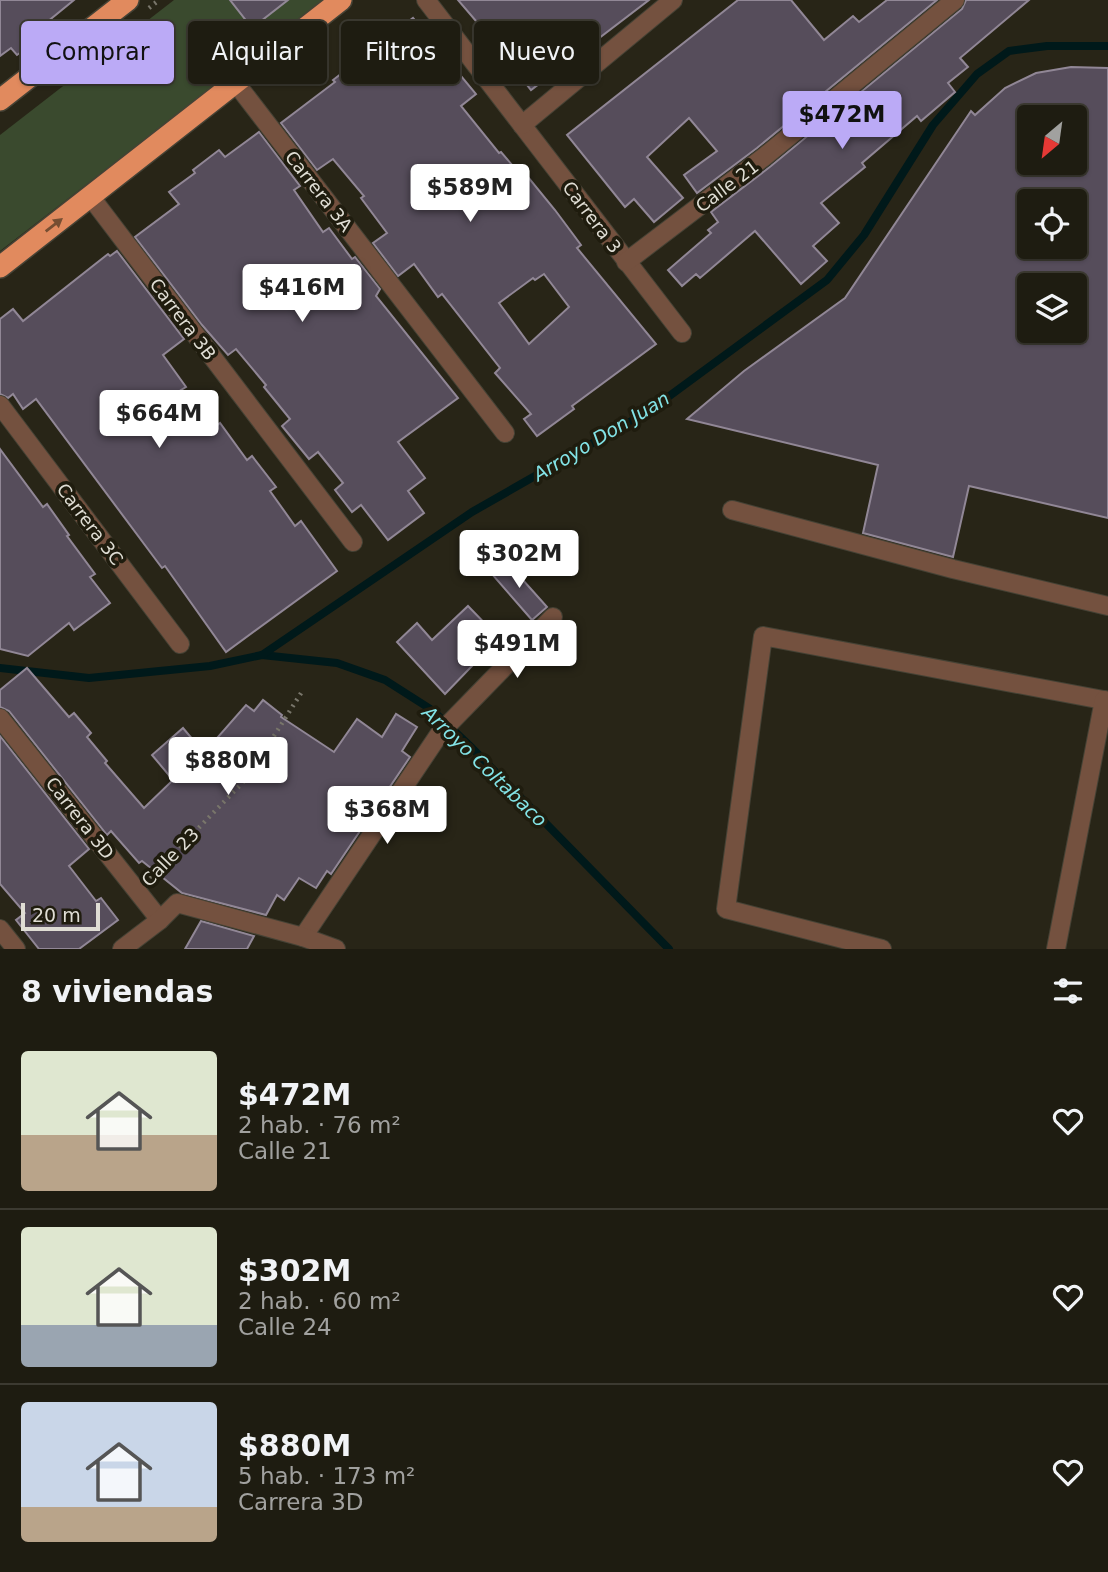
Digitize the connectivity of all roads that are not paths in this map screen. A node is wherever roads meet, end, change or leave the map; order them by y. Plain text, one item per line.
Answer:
1 (128, 0) edge
2 (341, 0) edge
3 (426, 0) edge
4 (673, 0) edge
5 (955, 0) edge
6 (314, 21) edge
7 (232, 84) edge
8 (237, 84) edge
9 (0, 100) edge
10 (522, 125) junction
11 (90, 196) junction
12 (626, 262) junction
13 (0, 267) edge
14 (682, 333) dead end
15 (0, 405) edge
16 (505, 433) dead end
17 (732, 510) dead end
18 (353, 542) dead end
19 (1108, 606) edge
20 (554, 617) dead end
21 (180, 644) dead end
22 (1106, 701) edge
23 (0, 718) edge
24 (160, 920) junction
25 (0, 929) edge
26 (303, 937) junction
27 (16, 949) edge
28 (122, 949) edge
29 (335, 949) edge
30 (882, 949) edge
31 (1056, 949) edge

1 - 9 highway
2 - 6 highway
3 - 10 street, Carrera 3
4 - 10 street
5 - 12 street, Calle 21
7 - 11 highway
8 - 16 street, Carrera 3A
10 - 12 street, Carrera 3
13 -> 11 highway
11 - 18 street, Carrera 3B
12 - 14 street, Carrera 3
15 - 21 street, Carrera 3C
17 - 19 street
20 - 26 street
22 - 30 street
22 - 31 street
23 - 24 street, Carrera 3D
24 - 26 street, Calle 23
24 - 28 street, Calle 23
25 - 27 street
26 - 29 street

